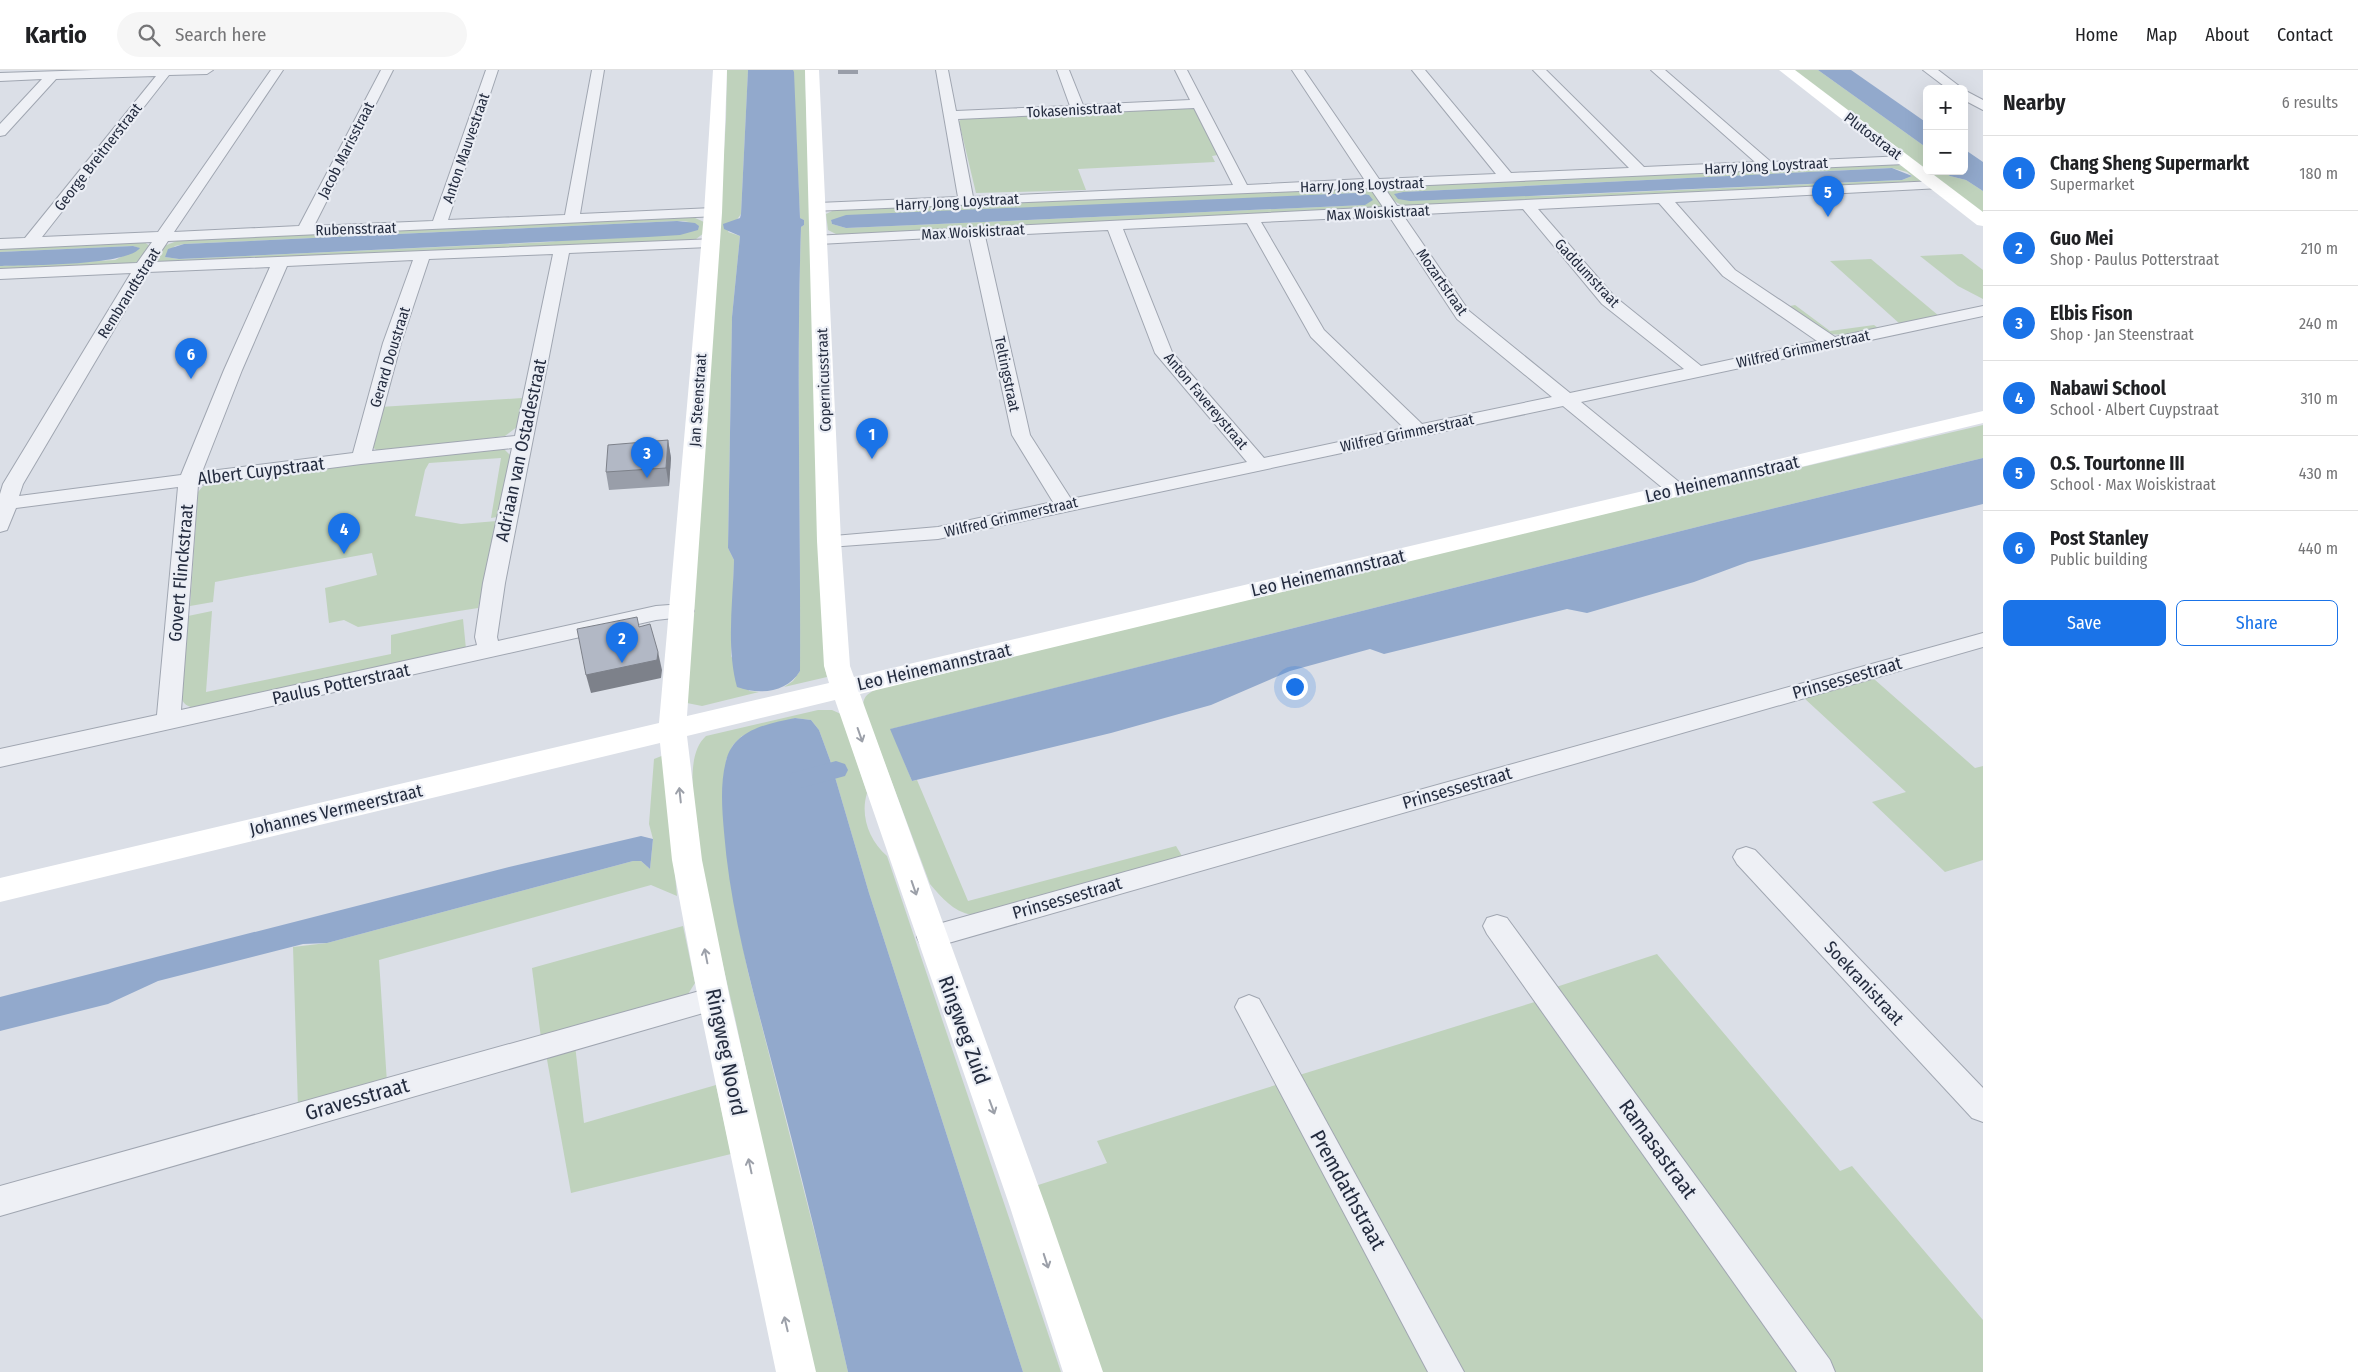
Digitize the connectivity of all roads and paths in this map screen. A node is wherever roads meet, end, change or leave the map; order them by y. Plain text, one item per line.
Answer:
1 (207, 70) edge
2 (277, 70) edge
3 (387, 70) edge
4 (492, 70) edge
5 (598, 70) edge
6 (720, 70) edge
7 (812, 70) edge
8 (942, 70) edge
9 (1063, 70) edge
10 (1181, 70) edge
11 (1298, 70) edge
12 (1418, 70) edge
13 (1540, 70) edge
14 (1657, 70) edge
15 (1786, 70) edge
16 (1929, 70) edge
17 (166, 71) junction
18 (53, 75) junction
19 (0, 77) edge
20 (1951, 85) edge
21 (1968, 97) edge
22 (1197, 104) junction
23 (1983, 106) edge
24 (1078, 110) junction
25 (951, 115) junction
26 (0, 132) edge
27 (1905, 160) junction
28 (1768, 166) junction
29 (1641, 172) junction
30 (1507, 178) junction
31 (1375, 184) junction
32 (1936, 185) junction
33 (1242, 190) junction
34 (1664, 199) junction
35 (966, 201) junction
36 (1528, 206) junction
37 (818, 208) junction
38 (1394, 212) junction
39 (713, 213) junction
40 (572, 219) junction
41 (1252, 219) junction
42 (1983, 221) edge
43 (439, 225) junction
44 (1114, 225) junction
45 (304, 231) junction
46 (976, 232) junction
47 (165, 237) junction
48 (819, 239) junction
49 (30, 242) junction
50 (709, 242) junction
51 (0, 244) edge
52 (562, 250) junction
53 (422, 256) junction
54 (280, 263) junction
55 (142, 268) junction
56 (0, 274) edge
57 (1983, 311) edge
58 (1830, 342) junction
59 (1698, 372) junction
60 (1567, 401) junction
61 (1983, 417) edge
62 (1417, 430) junction
63 (522, 441) junction
64 (361, 458) junction
65 (1259, 464) junction
66 (189, 480) junction
67 (1677, 490) junction
68 (3, 503) edge
69 (1065, 505) junction
70 (0, 526) edge
71 (829, 541) junction
72 (683, 611) junction
73 (1983, 640) edge
74 (490, 651) junction
75 (830, 692) junction
76 (168, 722) junction
77 (672, 730) junction
78 (0, 758) edge
79 (1746, 857) dead end
80 (0, 890) edge
81 (1497, 926) dead end
82 (931, 937) junction
83 (714, 999) junction
84 (1249, 1008) dead end
85 (1983, 1109) edge
86 (0, 1201) edge
87 (796, 1372) edge
88 (1083, 1372) edge
89 (1447, 1372) edge
90 (1818, 1372) edge

1 - 17 street
2 - 47 street, Rembrandtstraat
3 - 45 street, Jacob Marisstraat
4 - 43 street, Anton Mauvestraat
5 - 40 street
6 - 39 street, Jan Steenstraat
7 - 37 street, Copernicusstraat
8 - 25 street
9 - 24 street
10 - 22 street
11 - 31 street, Mozartstraat
12 - 30 street
13 - 29 street
14 - 28 street
15 - 27 street, Plutostraat
16 - 20 street
17 - 18 street
17 - 49 street, George Breitnerstraat
18 - 19 street
18 - 26 street
21 - 23 street
22 - 24 street, Tokasenisstraat
22 - 33 street
24 - 25 street, Tokasenisstraat
25 - 35 street
27 - 28 street, Harry Jong Loystraat
27 - 32 street, Plutostraat
28 - 29 street, Harry Jong Loystraat
29 - 30 street, Harry Jong Loystraat
30 - 31 street, Harry Jong Loystraat
31 - 33 street, Harry Jong Loystraat
31 - 38 street, Mozartstraat
32 - 34 street, Max Woiskistraat
32 - 42 street, Plutostraat
33 - 35 street, Harry Jong Loystraat
34 - 36 street, Max Woiskistraat
34 - 58 street
35 - 37 street, Harry Jong Loystraat
36 - 38 street, Max Woiskistraat
36 - 59 street, Gaddumstraat
37 - 48 street, Copernicusstraat
38 - 41 street, Max Woiskistraat
38 - 60 street, Mozartstraat
39 - 40 street, Rubensstraat
39 - 50 street, Jan Steenstraat
40 - 43 street, Rubensstraat
41 - 44 street, Max Woiskistraat
41 - 62 street
43 - 45 street, Rubensstraat
44 - 46 street, Max Woiskistraat
44 - 65 street, Anton Favereystraat
45 - 47 street, Rubensstraat
46 - 48 street, Max Woiskistraat
46 - 69 street, Teltingstraat
47 - 49 street, Rubensstraat
47 - 55 street, Rembrandtstraat
48 - 71 street, Copernicusstraat
49 - 51 street, Rubensstraat
50 - 52 street, Rubensstraat
50 - 72 street, Jan Steenstraat
52 - 53 street, Rubensstraat
52 - 63 street, Adriaan van Ostadestraat
53 - 54 street, Rubensstraat
53 - 64 street, Gerard Doustraat
54 - 55 street, Rubensstraat
54 - 66 street, Govert Flinckstraat
55 - 56 street, Rubensstraat
55 - 68 street, Rembrandtstraat
57 - 58 street, Wilfred Grimmerstraat
58 - 59 street, Wilfred Grimmerstraat
59 - 60 street, Wilfred Grimmerstraat
60 - 62 street, Wilfred Grimmerstraat
60 - 67 street, Mozartstraat
61 - 67 street, Leo Heinemannstraat
62 - 65 street, Wilfred Grimmerstraat
63 - 64 street, Albert Cuypstraat
63 - 74 street, Adriaan van Ostadestraat
64 - 66 street, Albert Cuypstraat
65 - 69 street, Wilfred Grimmerstraat
66 - 68 street, Albert Cuypstraat
66 - 76 street, Govert Flinckstraat
67 - 75 street, Leo Heinemannstraat
68 - 70 street, Rembrandtstraat
69 - 71 street, Wilfred Grimmerstraat
71 - 75 street, Copernicusstraat
72 - 74 street, Paulus Potterstraat
72 - 77 street, Jan Steenstraat
73 - 82 street, Prinsessestraat
74 - 76 street, Paulus Potterstraat
75 - 77 street, Leo Heinemannstraat
75 -> 82 street, Ringweg Zuid
76 - 78 street, Paulus Potterstraat
77 - 80 street, Johannes Vermeerstraat
83 -> 77 street, Ringweg Noord
79 - 85 street, Soekranistraat
81 - 90 street, Ramasastraat
82 -> 88 street, Ringweg Zuid
83 - 86 street, Gravesstraat
87 -> 83 street, Ringweg Noord
84 - 89 street, Premdathstraat

